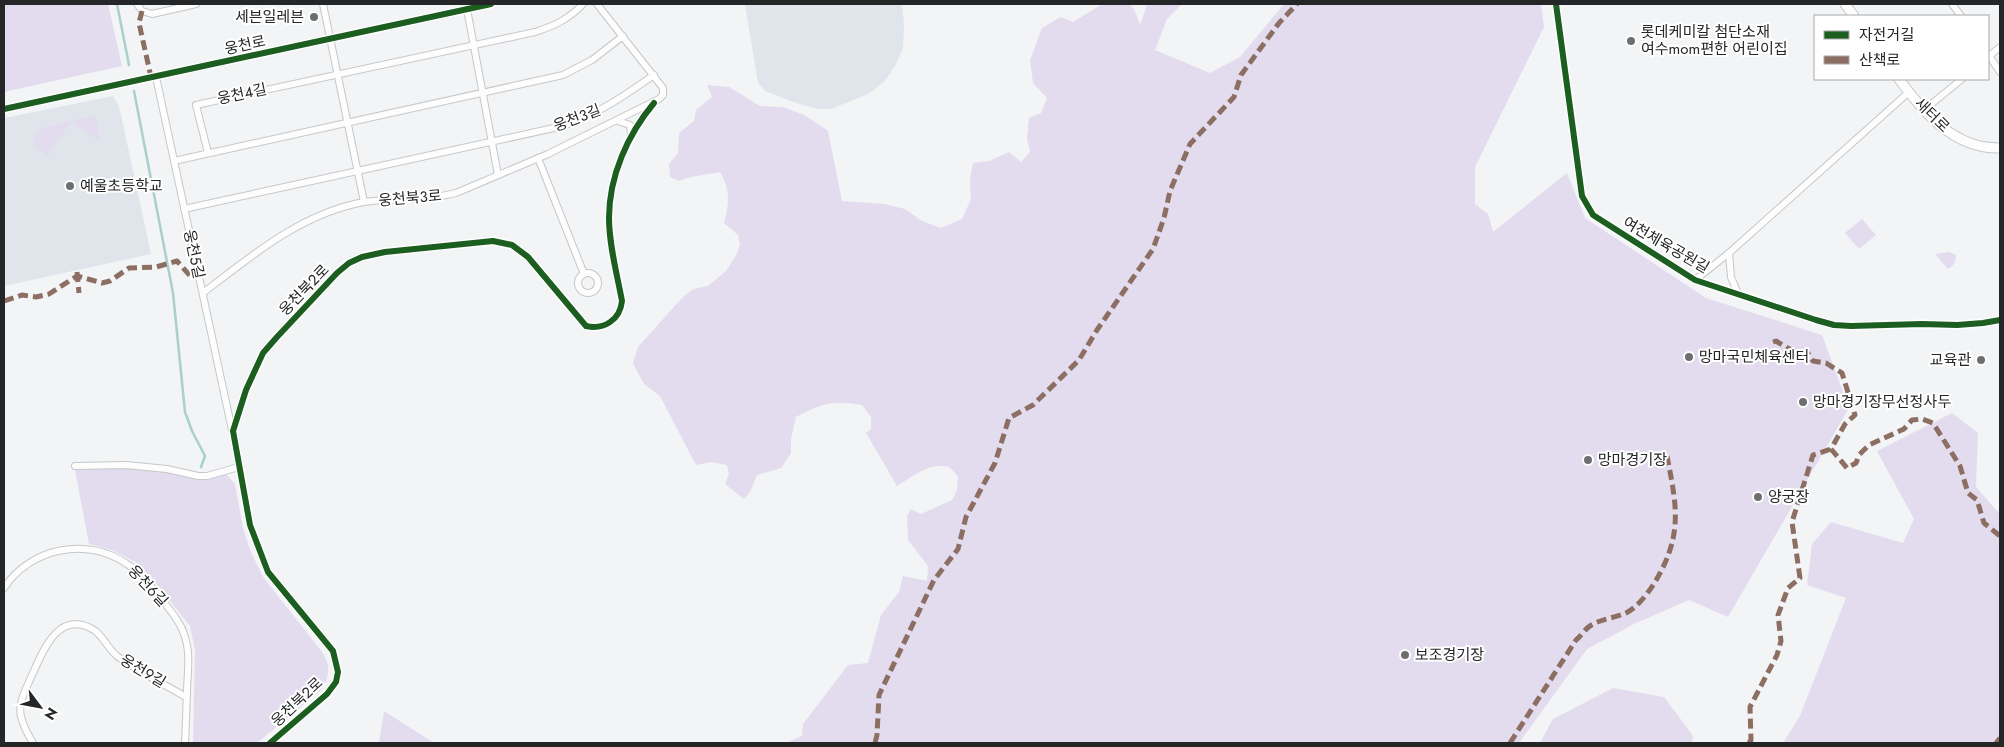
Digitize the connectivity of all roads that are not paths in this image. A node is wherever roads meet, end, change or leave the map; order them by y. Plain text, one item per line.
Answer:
1 (137, 4) edge
2 (196, 4) edge
3 (323, 4) edge
4 (490, 4) edge
5 (583, 4) edge
6 (597, 4) edge
7 (1556, 4) edge
8 (1845, 4) edge
9 (1952, 4) edge
10 (466, 7) edge
11 (1853, 15) edge
12 (1960, 15) edge
13 (623, 36) junction
14 (330, 39) junction
15 (474, 46) junction
16 (2000, 47) edge
17 (1989, 55) edge
18 (1989, 57) edge
19 (2000, 72) edge
20 (337, 74) junction
21 (654, 75) junction
22 (156, 76) junction
23 (1900, 80) edge
24 (1961, 80) edge
25 (1909, 92) junction
26 (483, 94) junction
27 (654, 103) junction
28 (4, 109) edge
29 (1924, 110) junction
30 (617, 121) junction
31 (348, 123) junction
32 (630, 138) junction
33 (492, 142) junction
34 (2000, 148) edge
35 (208, 153) junction
36 (538, 158) junction
37 (174, 161) junction
38 (358, 172) junction
39 (498, 175) junction
40 (364, 202) junction
41 (184, 209) junction
42 (1729, 253) junction
43 (584, 274) dead end
44 (1695, 280) junction
45 (203, 293) junction
46 (1738, 294) junction
47 (2000, 320) edge
48 (233, 431) junction
49 (75, 466) dead end
50 (239, 467) junction
51 (4, 588) edge
52 (186, 697) junction
53 (33, 743) edge
54 (185, 743) edge
55 (270, 743) edge

1 - 2 street
3 - 14 street
4 - 10 street, 웅천로
5 - 15 street
6 - 13 street
7 - 44 street, 여천체육공원길
8 - 11 street
9 - 12 street
10 - 14 street, 웅천로
10 - 15 street
13 - 21 street
13 - 26 street
14 - 20 street
14 - 22 street, 웅천로
15 - 20 street
15 - 26 street
16 - 17 street
18 - 19 street
20 - 31 street
20 - 35 street, 웅천4길
21 - 27 street
21 - 33 street, 웅천3길
22 - 28 street, 웅천로
22 - 37 street, 웅천5길
23 - 25 street, 새터로
24 - 29 street
25 - 29 street, 새터로
25 - 42 street
26 - 31 street
26 - 33 street
27 - 30 street, 웅천북3로
27 - 32 street, 웅천북2로
29 - 34 street, 새터로
30 - 32 street
30 - 36 street, 웅천북3로
31 - 35 street
31 - 38 street
32 - 48 street, 웅천북2로
33 - 38 street, 웅천3길
33 - 39 street
35 - 37 street
36 - 39 street, 웅천북3로
36 - 43 street
37 - 41 street, 웅천5길
38 - 40 street
38 - 41 street
39 - 40 street, 웅천북3로
40 - 45 street, 웅천북3로
41 - 45 street, 웅천5길
42 - 44 street
42 - 46 street
44 - 46 street, 여천체육공원길
45 - 48 street, 웅천5길
46 - 47 street, 여천체육공원길
48 - 50 street, 웅천북2로
49 - 50 street
50 - 55 street, 웅천북2로
51 - 52 street, 웅천6길
52 - 53 street, 웅천9길
52 - 54 street, 웅천6길

